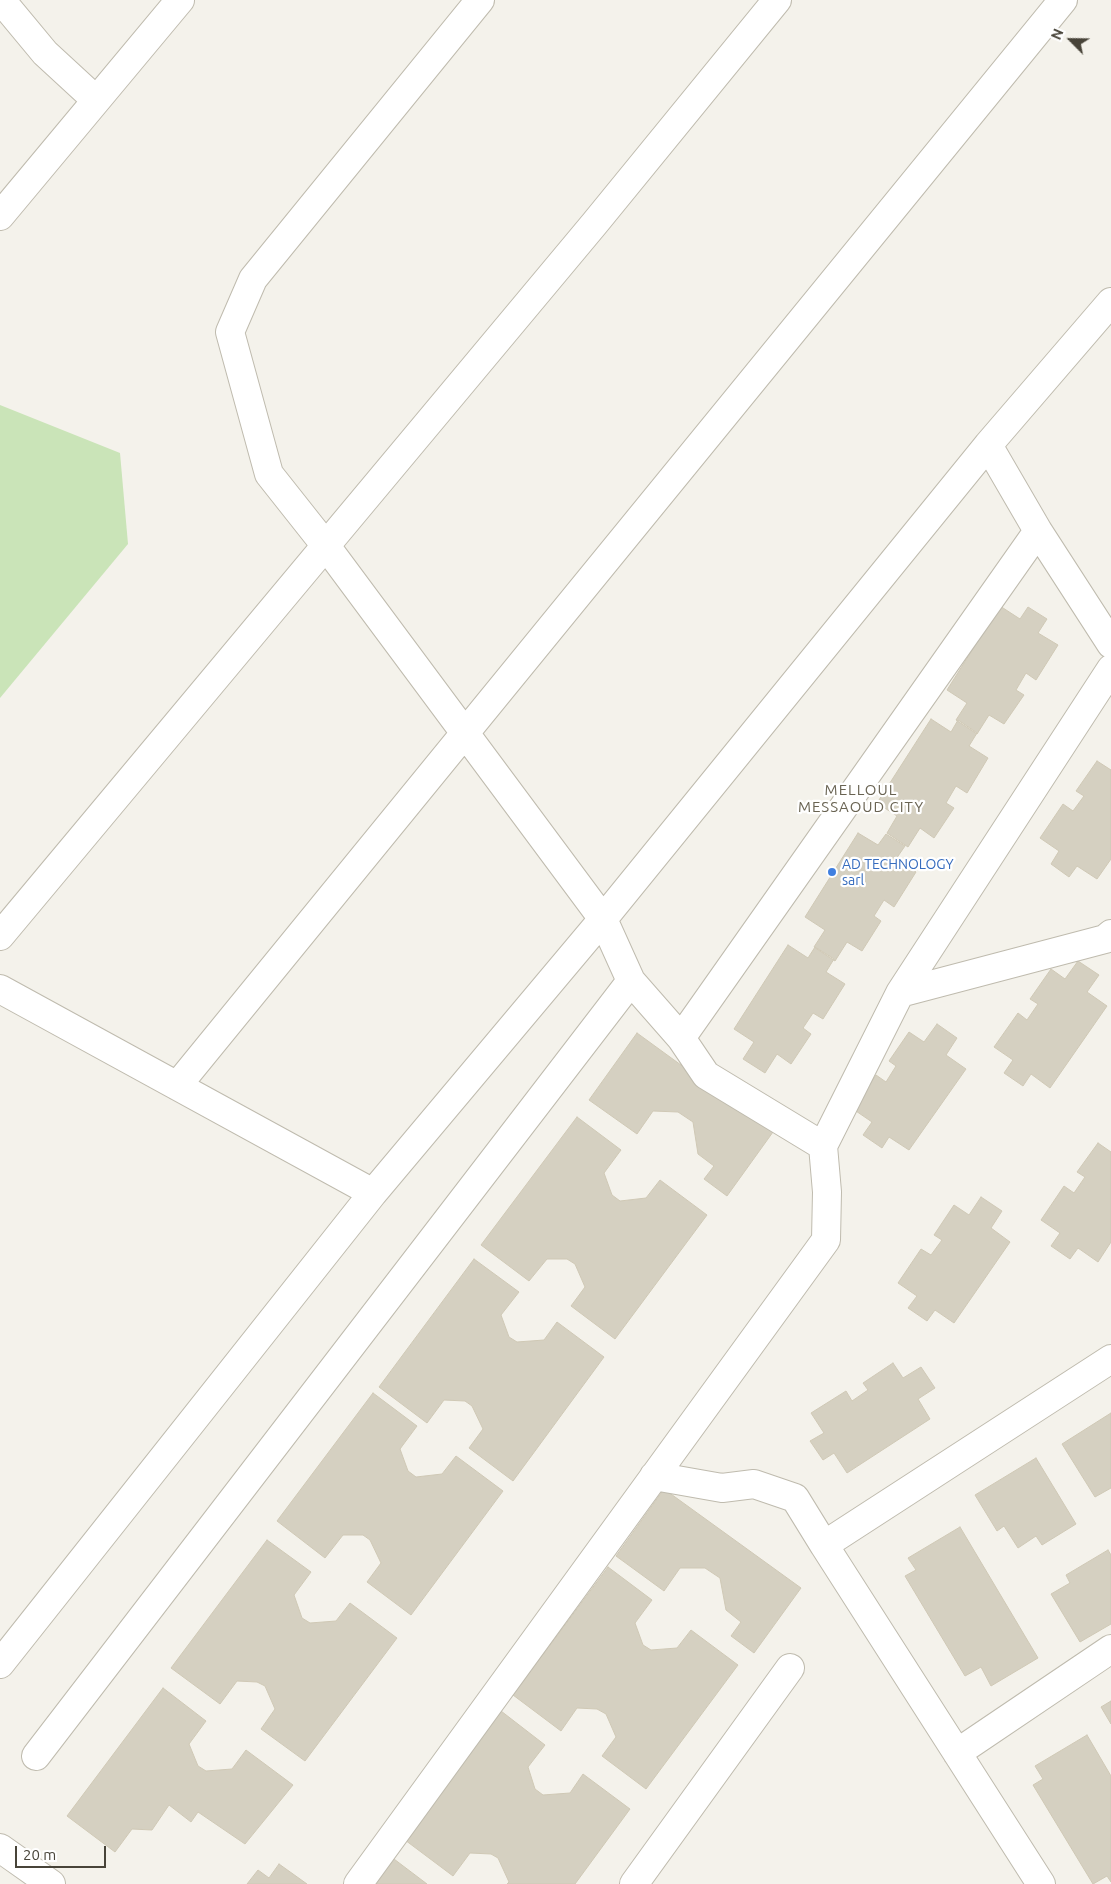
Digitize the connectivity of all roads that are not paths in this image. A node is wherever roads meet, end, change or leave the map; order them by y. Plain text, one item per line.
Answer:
1 (2, 0) edge
2 (180, 0) edge
3 (480, 0) edge
4 (777, 0) edge
5 (1063, 0) edge
6 (96, 100) junction
7 (0, 216) edge
8 (1111, 302) edge
9 (988, 445) junction
10 (1038, 532) junction
11 (326, 546) junction
12 (1111, 644) edge
13 (1111, 669) edge
14 (465, 733) junction
15 (602, 918) junction
16 (1111, 934) edge
17 (0, 936) edge
18 (631, 981) junction
19 (0, 989) edge
20 (900, 993) junction
21 (681, 1038) junction
22 (177, 1086) junction
23 (823, 1146) junction
24 (373, 1193) junction
25 (1111, 1359) edge
26 (654, 1476) junction
27 (824, 1545) junction
28 (1111, 1649) edge
29 (0, 1664) edge
30 (790, 1668) dead end
31 (957, 1753) junction
32 (36, 1756) dead end
33 (0, 1848) edge
34 (51, 1884) edge
35 (358, 1884) edge
36 (634, 1884) edge
37 (1041, 1884) edge

1 - 6 street
2 - 6 street
3 - 11 street
4 - 11 street
5 - 14 street
6 - 7 street
8 - 9 street
9 - 10 street
9 - 15 street
10 - 12 street
10 - 21 street
11 - 14 street
11 - 17 street
13 - 20 street
14 - 15 street
14 - 22 street
15 - 18 street
15 - 24 street
16 - 20 street
18 - 21 street
18 - 32 street
19 - 22 street
20 - 23 street
21 - 23 street
22 - 24 street
23 - 26 street
24 - 29 street
25 - 27 street
26 - 27 street
26 - 35 street
27 - 31 street
28 - 31 street
30 - 36 street
31 - 37 street
33 - 34 street

